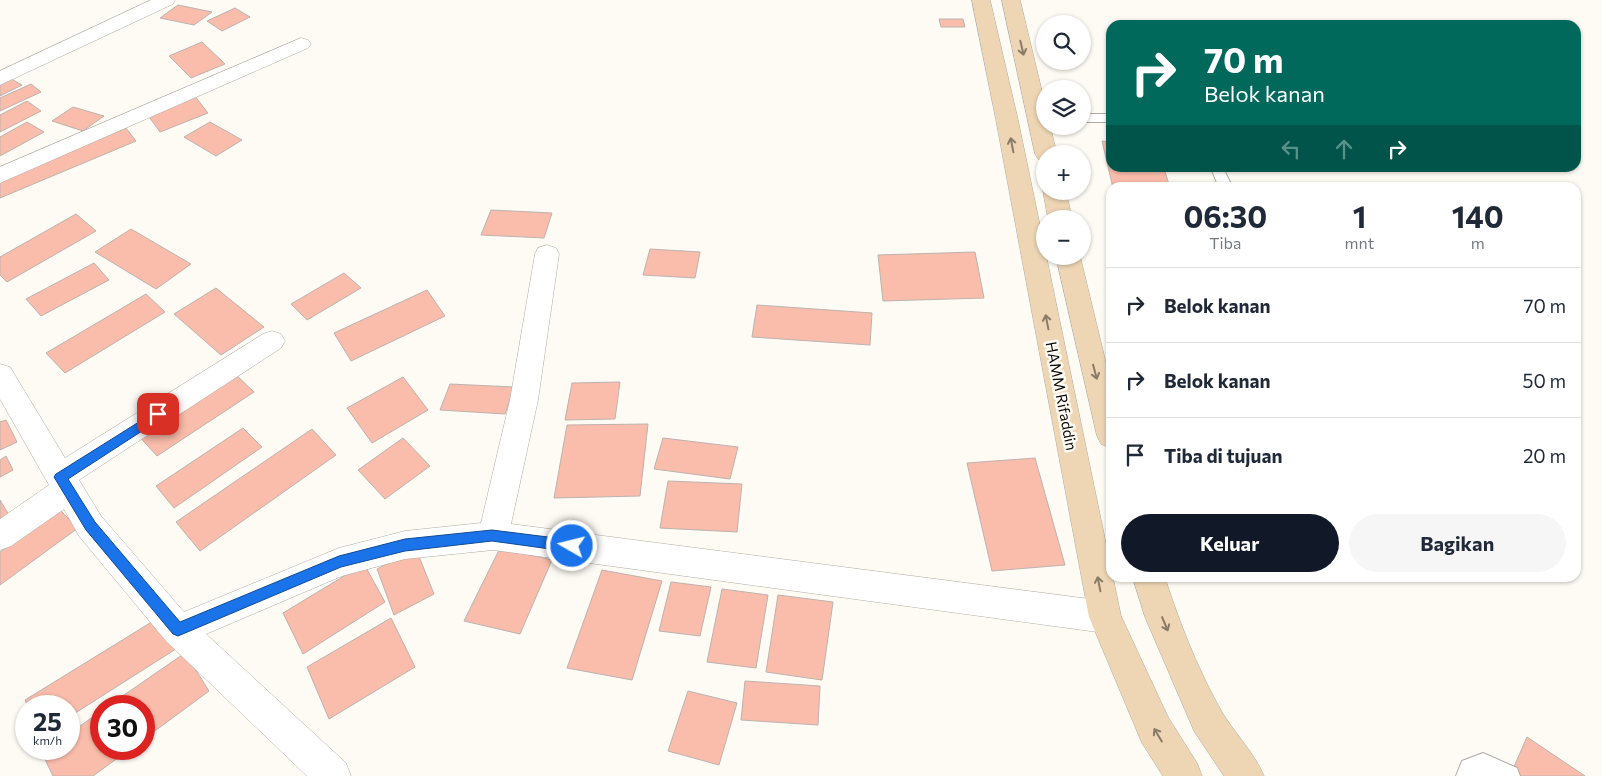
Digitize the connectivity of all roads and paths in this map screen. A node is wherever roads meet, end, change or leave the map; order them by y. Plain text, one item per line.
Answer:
1 (166, 0) edge
2 (980, 0) edge
3 (1011, 0) edge
4 (301, 44) dead end
5 (0, 79) edge
6 (1036, 97) edge
7 (1091, 118) edge
8 (1106, 118) edge
9 (0, 176) edge
10 (1032, 179) edge
11 (547, 254) dead end
12 (1070, 265) edge
13 (272, 341) dead end
14 (0, 375) edge
15 (1106, 417) edge
16 (64, 483) junction
17 (0, 536) edge
18 (492, 536) junction
19 (1151, 582) edge
20 (1105, 617) junction
21 (178, 630) junction
22 (333, 776) edge
23 (1184, 776) edge
24 (1246, 776) edge
25 (1467, 776) edge
26 (1509, 776) edge

1 - 5 street
10 -> 2 main road, HAMM Rifaddin
3 -> 6 main road
4 - 9 street
7 - 8 lane
20 -> 10 main road, HAMM Rifaddin
11 - 18 street
12 -> 15 main road
13 - 16 street
14 - 16 street
16 - 17 street
16 - 21 street
18 - 20 street
18 - 21 street
19 -> 24 main road
23 -> 20 main road, HAMM Rifaddin
21 - 22 street
25 - 26 lane

